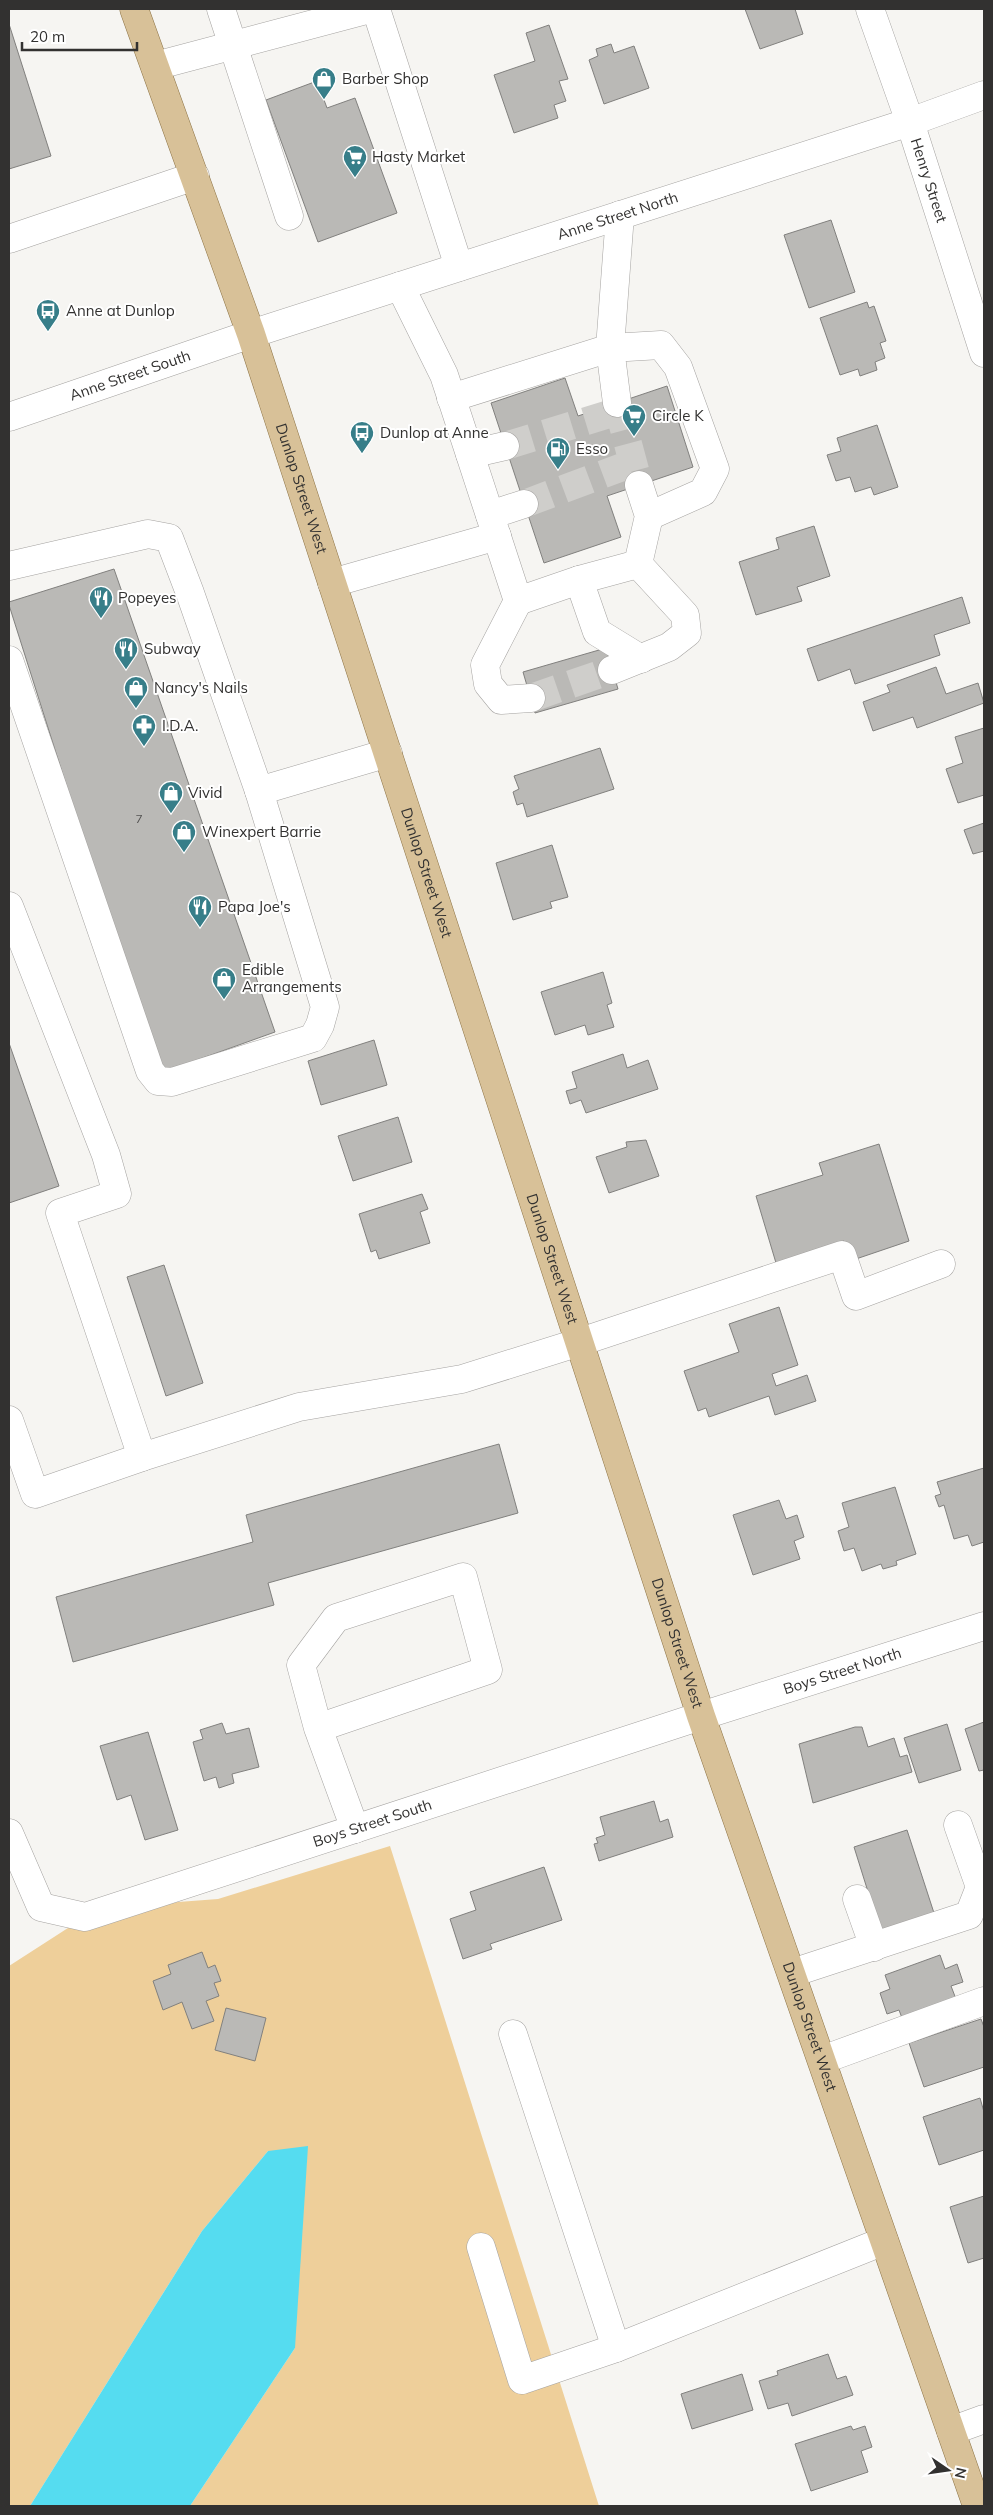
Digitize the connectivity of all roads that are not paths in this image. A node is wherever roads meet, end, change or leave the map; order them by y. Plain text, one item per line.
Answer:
1 (134, 9) edge
2 (220, 9) edge
3 (370, 9) edge
4 (376, 9) edge
5 (870, 9) edge
6 (233, 45) junction
7 (155, 66) junction
8 (984, 95) edge
9 (910, 122) junction
10 (195, 176) junction
11 (620, 215) junction
12 (289, 216) dead end
13 (9, 239) edge
14 (459, 267) junction
15 (400, 286) junction
16 (251, 334) junction
17 (610, 348) junction
18 (984, 353) edge
19 (451, 398) junction
20 (617, 403) tunnel mouth
21 (9, 417) edge
22 (505, 446) tunnel mouth
23 (470, 454) junction
24 (639, 485) tunnel mouth
25 (524, 504) tunnel mouth
26 (649, 516) junction
27 (494, 525) junction
28 (638, 564) junction
29 (9, 566) edge
30 (579, 580) junction
31 (332, 583) junction
32 (518, 601) junction
33 (641, 659) junction
34 (9, 660) edge
35 (612, 670) tunnel mouth
36 (531, 698) tunnel mouth
37 (388, 753) junction
38 (259, 791) junction
39 (9, 906) edge
40 (941, 1264) dead end
41 (580, 1342) junction
42 (9, 1420) edge
43 (142, 1457) junction
44 (984, 1626) edge
45 (701, 1716) junction
46 (318, 1728) junction
47 (958, 1825) dead end
48 (355, 1829) junction
49 (9, 1833) edge
50 (857, 1899) dead end
51 (874, 1947) junction
52 (792, 1973) junction
53 (984, 2001) edge
54 (513, 2034) dead end
55 (822, 2060) junction
56 (884, 2241) junction
57 (481, 2247) dead end
58 (616, 2348) junction
59 (984, 2419) edge
60 (951, 2431) junction
61 (977, 2506) edge

1 - 7 main road, Dunlop Street West
2 - 6 street
3 - 6 street
4 - 14 street
5 - 9 street, Henry Street
6 - 7 street
6 - 12 street
7 - 10 main road, Dunlop Street West
8 - 9 street, Anne Street North
9 - 11 street, Anne Street North
9 - 18 street, Henry Street
10 - 13 street
10 - 16 main road, Dunlop Street West
11 - 14 street, Anne Street North
11 - 17 street
14 - 15 street, Anne Street North
15 - 16 street, Anne Street North
15 - 19 street
16 - 21 street, Anne Street South
16 - 31 main road, Dunlop Street West
17 - 19 street
17 - 20 street
17 - 26 street
19 - 23 street
22 - 23 street
23 - 27 street
24 - 26 street
25 - 27 street
26 - 28 street
27 - 31 street
27 - 32 street
28 - 30 street
28 - 33 street
29 - 38 street
30 - 32 street
30 - 33 street
31 - 37 main road, Dunlop Street West
32 - 36 street
33 - 35 street
34 - 38 street
37 - 38 street
37 - 41 main road, Dunlop Street West
39 - 43 street
40 - 41 street
41 - 43 street
41 - 45 main road, Dunlop Street West
42 - 43 street
44 - 45 street, Boys Street North
45 - 48 street, Boys Street South
45 - 52 main road, Dunlop Street West
46 - 46 street
46 - 48 street
47 - 51 street
48 - 49 street, Boys Street South
50 - 51 street
51 - 52 street
52 - 55 main road, Dunlop Street West
53 - 55 street
54 - 58 street
55 - 56 main road, Dunlop Street West
56 - 58 street
56 - 60 main road, Dunlop Street West
57 - 58 street
59 - 60 street
60 - 61 main road, Dunlop Street West

